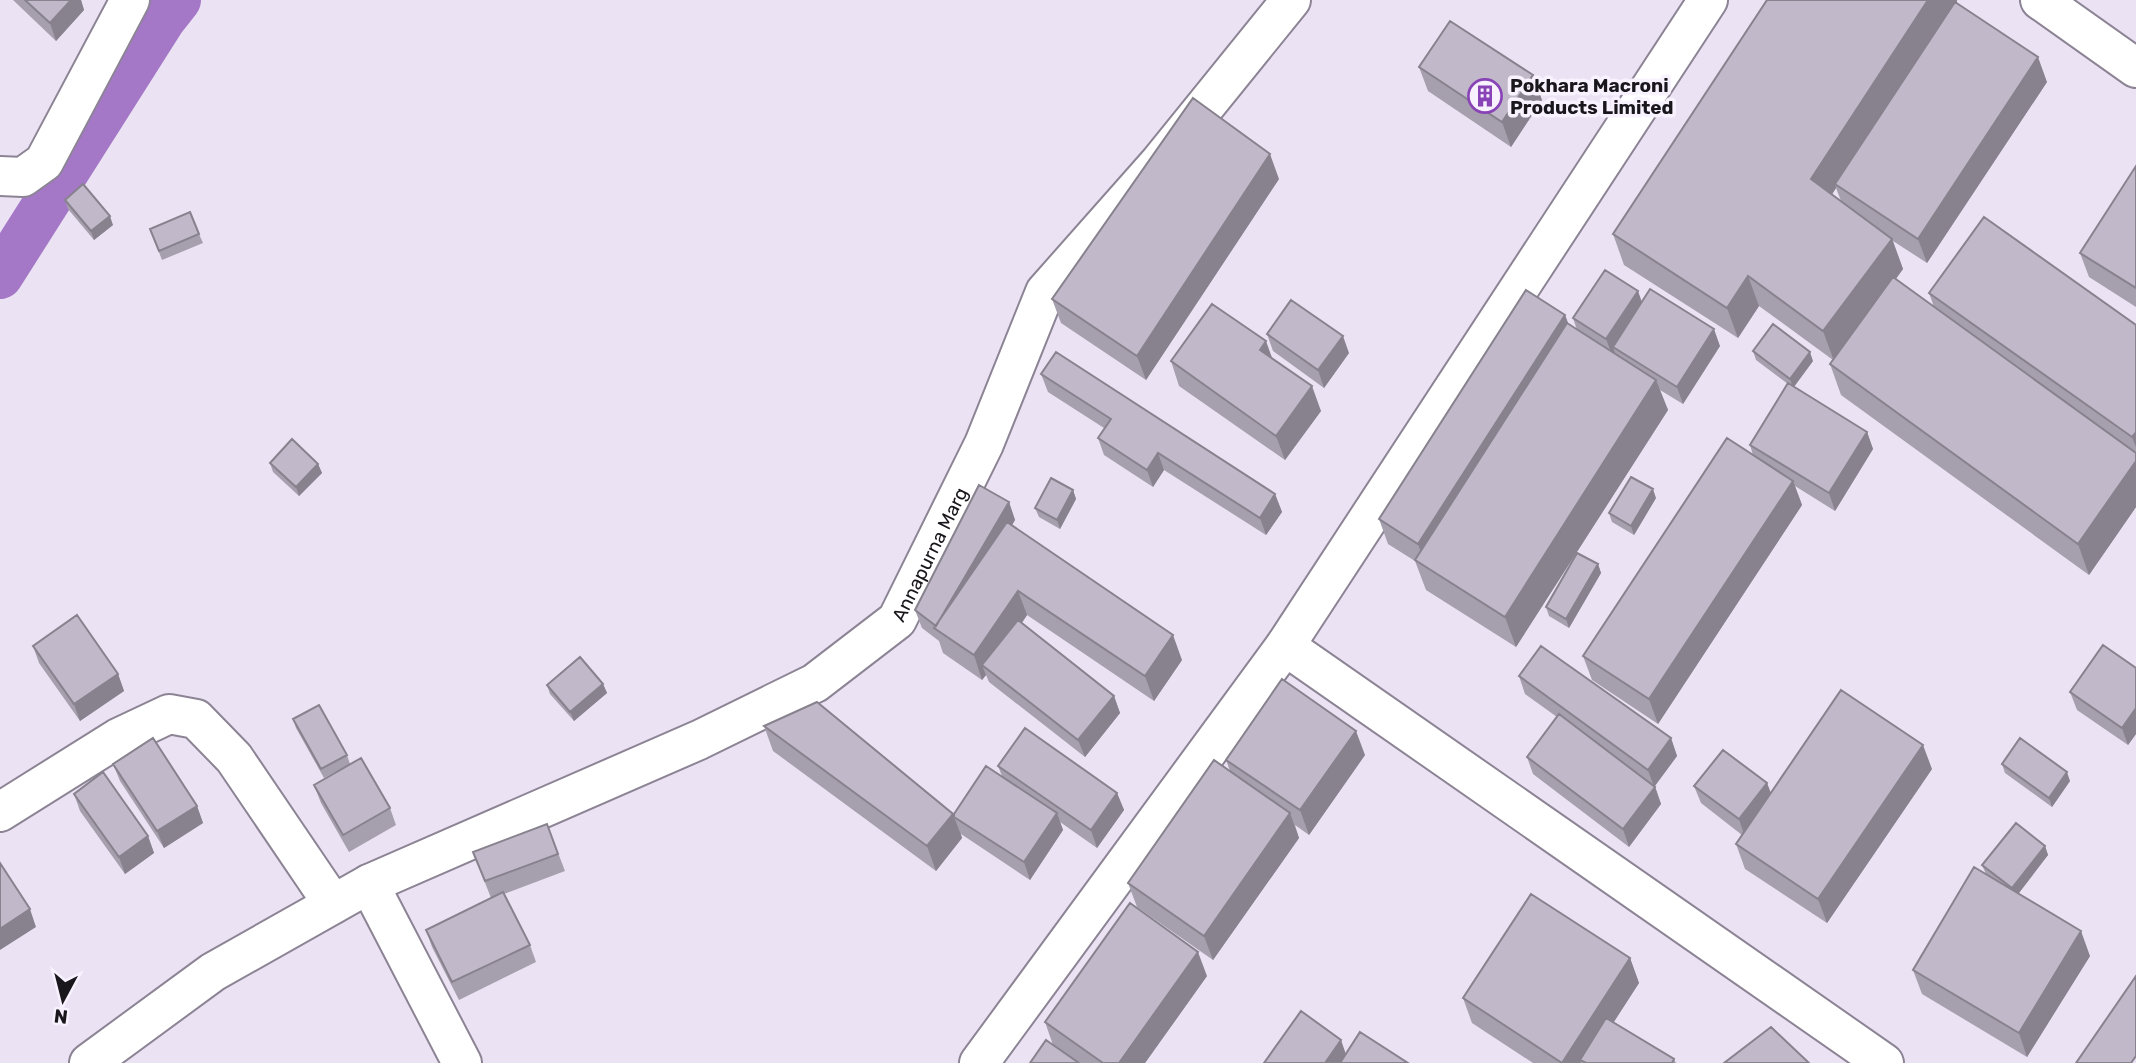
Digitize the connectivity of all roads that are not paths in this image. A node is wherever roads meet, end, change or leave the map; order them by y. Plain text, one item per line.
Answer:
1 (130, 0) edge
2 (1291, 0) edge
3 (1708, 0) edge
4 (2040, 0) edge
5 (2136, 68) edge
6 (0, 176) edge
7 (1285, 646) junction
8 (0, 812) edge
9 (369, 884) junction
10 (333, 904) junction
11 (89, 1063) edge
12 (462, 1063) edge
13 (979, 1063) edge
14 (1884, 1063) edge

1 - 6 street
2 - 9 street, Annapurna Marg
3 - 7 street
4 - 5 street
7 - 13 street
7 - 14 street
8 - 10 street
9 - 10 street, Annapurna Marg
9 - 12 street
10 - 11 street, Annapurna Marg

